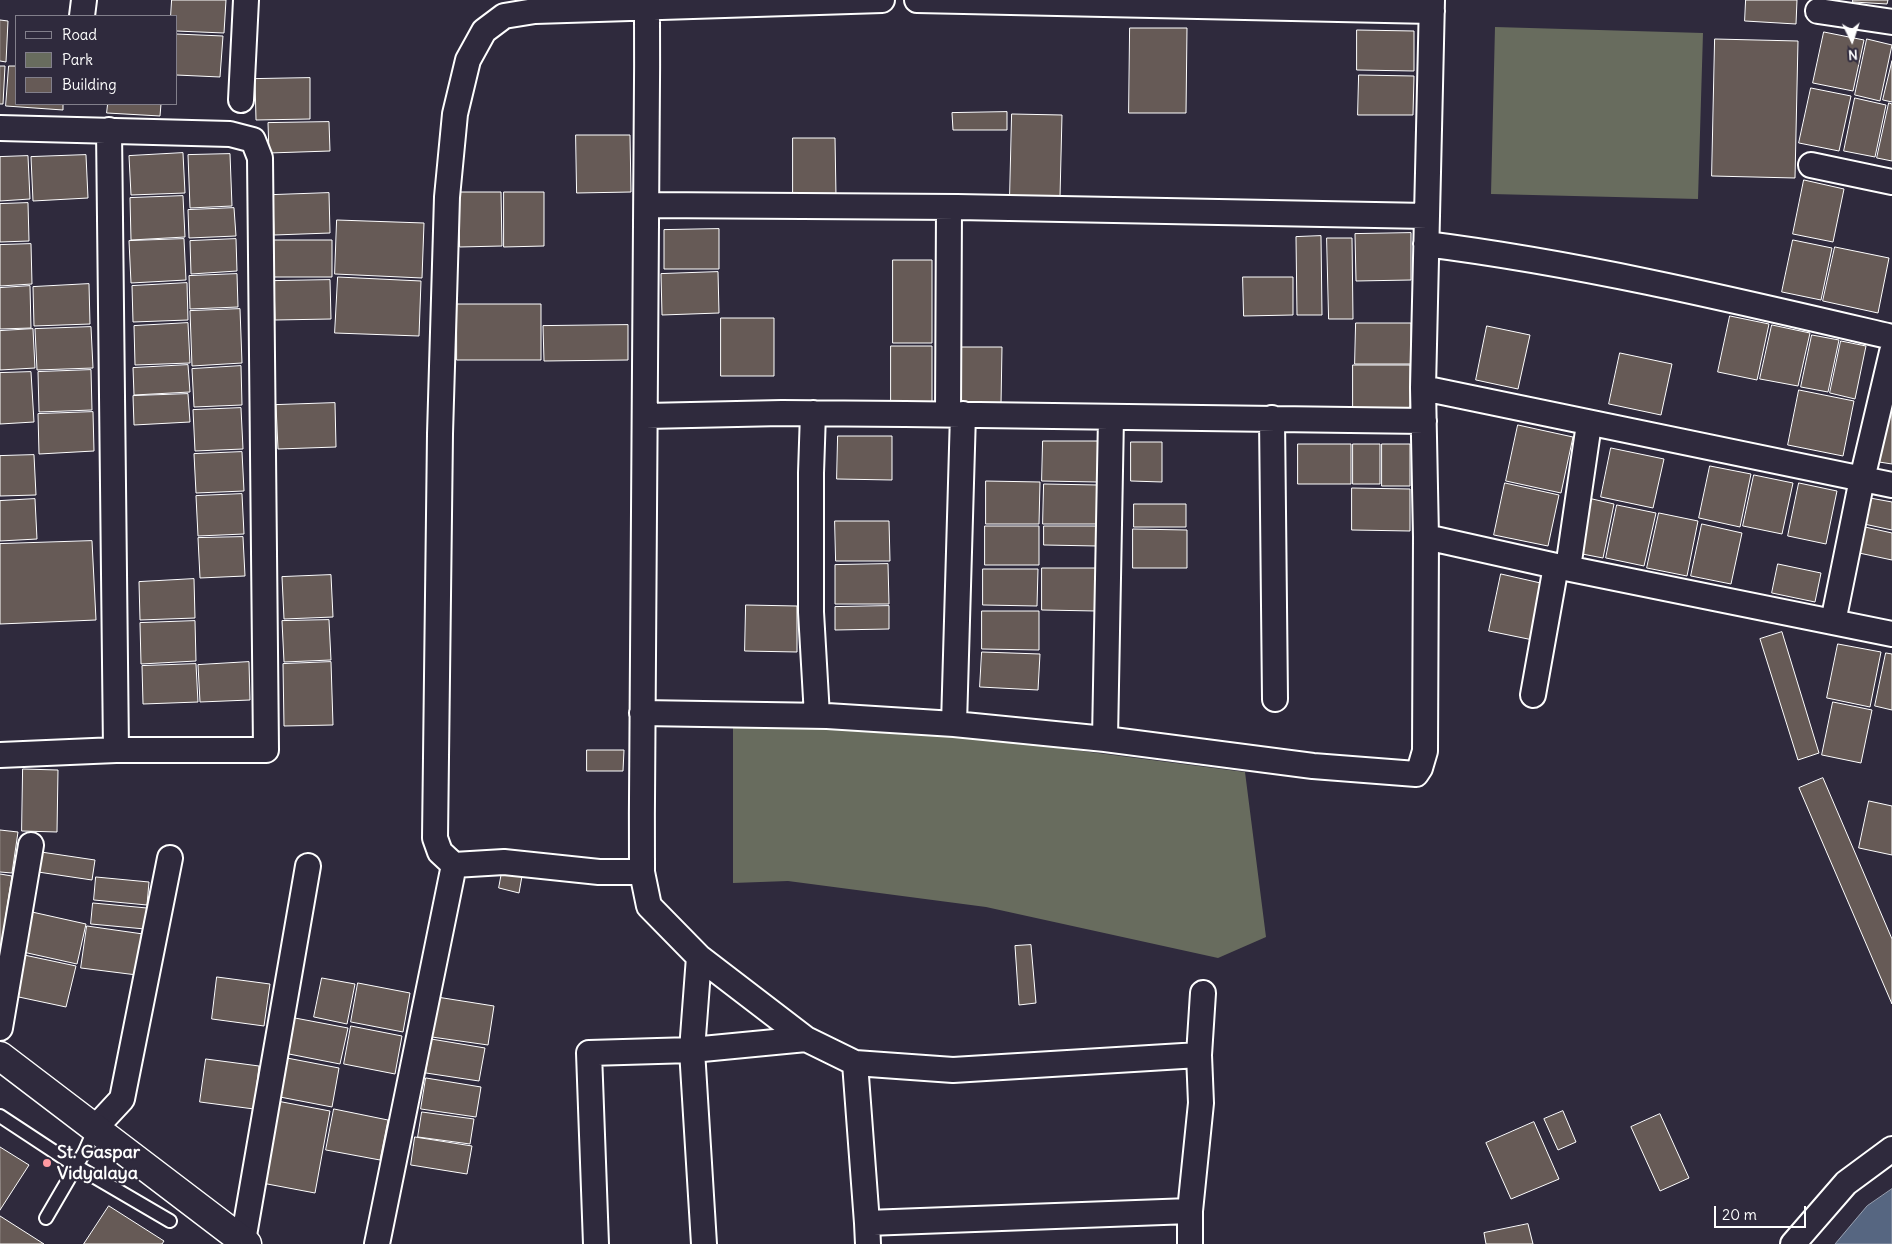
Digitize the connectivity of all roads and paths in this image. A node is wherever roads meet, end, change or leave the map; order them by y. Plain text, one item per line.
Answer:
1 (84, 0) edge
2 (246, 0) edge
3 (882, 0) edge
4 (916, 0) edge
5 (647, 4) edge
6 (1432, 6) edge
7 (1818, 11) dead end
8 (82, 15) edge
9 (1892, 22) edge
10 (241, 100) dead end
11 (0, 128) edge
12 (109, 130) junction
13 (1811, 165) dead end
14 (1892, 182) edge
15 (648, 205) junction
16 (949, 207) junction
17 (1426, 216) junction
18 (1426, 244) junction
19 (1892, 337) edge
20 (1892, 352) edge
21 (1424, 388) junction
22 (813, 413) junction
23 (955, 414) junction
24 (646, 416) junction
25 (1111, 417) junction
26 (1272, 418) junction
27 (1424, 421) junction
28 (1589, 424) junction
29 (1862, 479) junction
30 (1892, 485) edge
31 (1426, 537) junction
32 (1562, 567) junction
33 (1833, 622) junction
34 (1892, 634) edge
35 (1533, 695) dead end
36 (1275, 700) dead end
37 (642, 713) junction
38 (818, 716) junction
39 (954, 724) junction
40 (1105, 739) junction
41 (116, 750) junction
42 (0, 755) edge
43 (31, 845) dead end
44 (170, 858) dead end
45 (454, 865) junction
46 (308, 866) dead end
47 (642, 872) junction
48 (699, 957) junction
49 (1203, 994) dead end
50 (0, 1028) edge
51 (806, 1039) junction
52 (692, 1050) junction
53 (1199, 1054) junction
54 (0, 1056) edge
55 (855, 1063) junction
56 (0, 1116) edge
57 (96, 1128) junction
58 (1892, 1149) edge
59 (76, 1166) junction
60 (1190, 1211) junction
61 (46, 1218) dead end
62 (170, 1222) dead end
63 (867, 1234) edge
64 (245, 1243) edge
65 (377, 1244) edge
66 (596, 1244) edge
67 (704, 1244) edge
68 (1190, 1244) edge
69 (1792, 1244) edge

1 - 8 street
2 - 10 street
3 - 5 street
4 - 6 street
5 - 15 street
5 - 45 street
6 - 17 street
7 - 9 street
11 - 12 street
12 - 41 street
12 - 41 street
13 - 14 street
15 - 16 street
15 - 24 street
16 - 17 street
16 - 23 street
17 - 18 street
18 - 19 street
18 - 21 street
20 - 29 street
21 - 27 street
21 - 28 street
22 - 23 street
22 - 24 street
22 - 38 street
23 - 25 street
23 - 39 street
24 - 37 street
25 - 26 street
25 - 40 street
26 - 27 street
26 - 36 street
27 - 31 street
28 - 29 street
28 - 32 street
29 - 30 street
29 - 33 street
31 - 32 street
31 - 40 street
32 - 33 street
32 - 35 street
33 - 34 street
37 - 38 street
37 - 47 street
38 - 39 street
39 - 40 street
41 - 42 street
43 - 50 street
44 - 57 street
45 - 47 street
45 - 65 street
46 - 64 street
47 - 48 street
48 - 51 street
48 - 52 street
49 - 53 street
51 - 52 street
51 - 55 street
52 - 66 street
52 - 67 street
53 - 55 street
53 - 60 street
54 - 57 main road
55 - 63 street
56 - 59 lane
57 - 59 lane
57 - 64 main road
58 - 69 street
59 - 61 lane
59 - 62 lane
60 - 63 street
60 - 68 street

